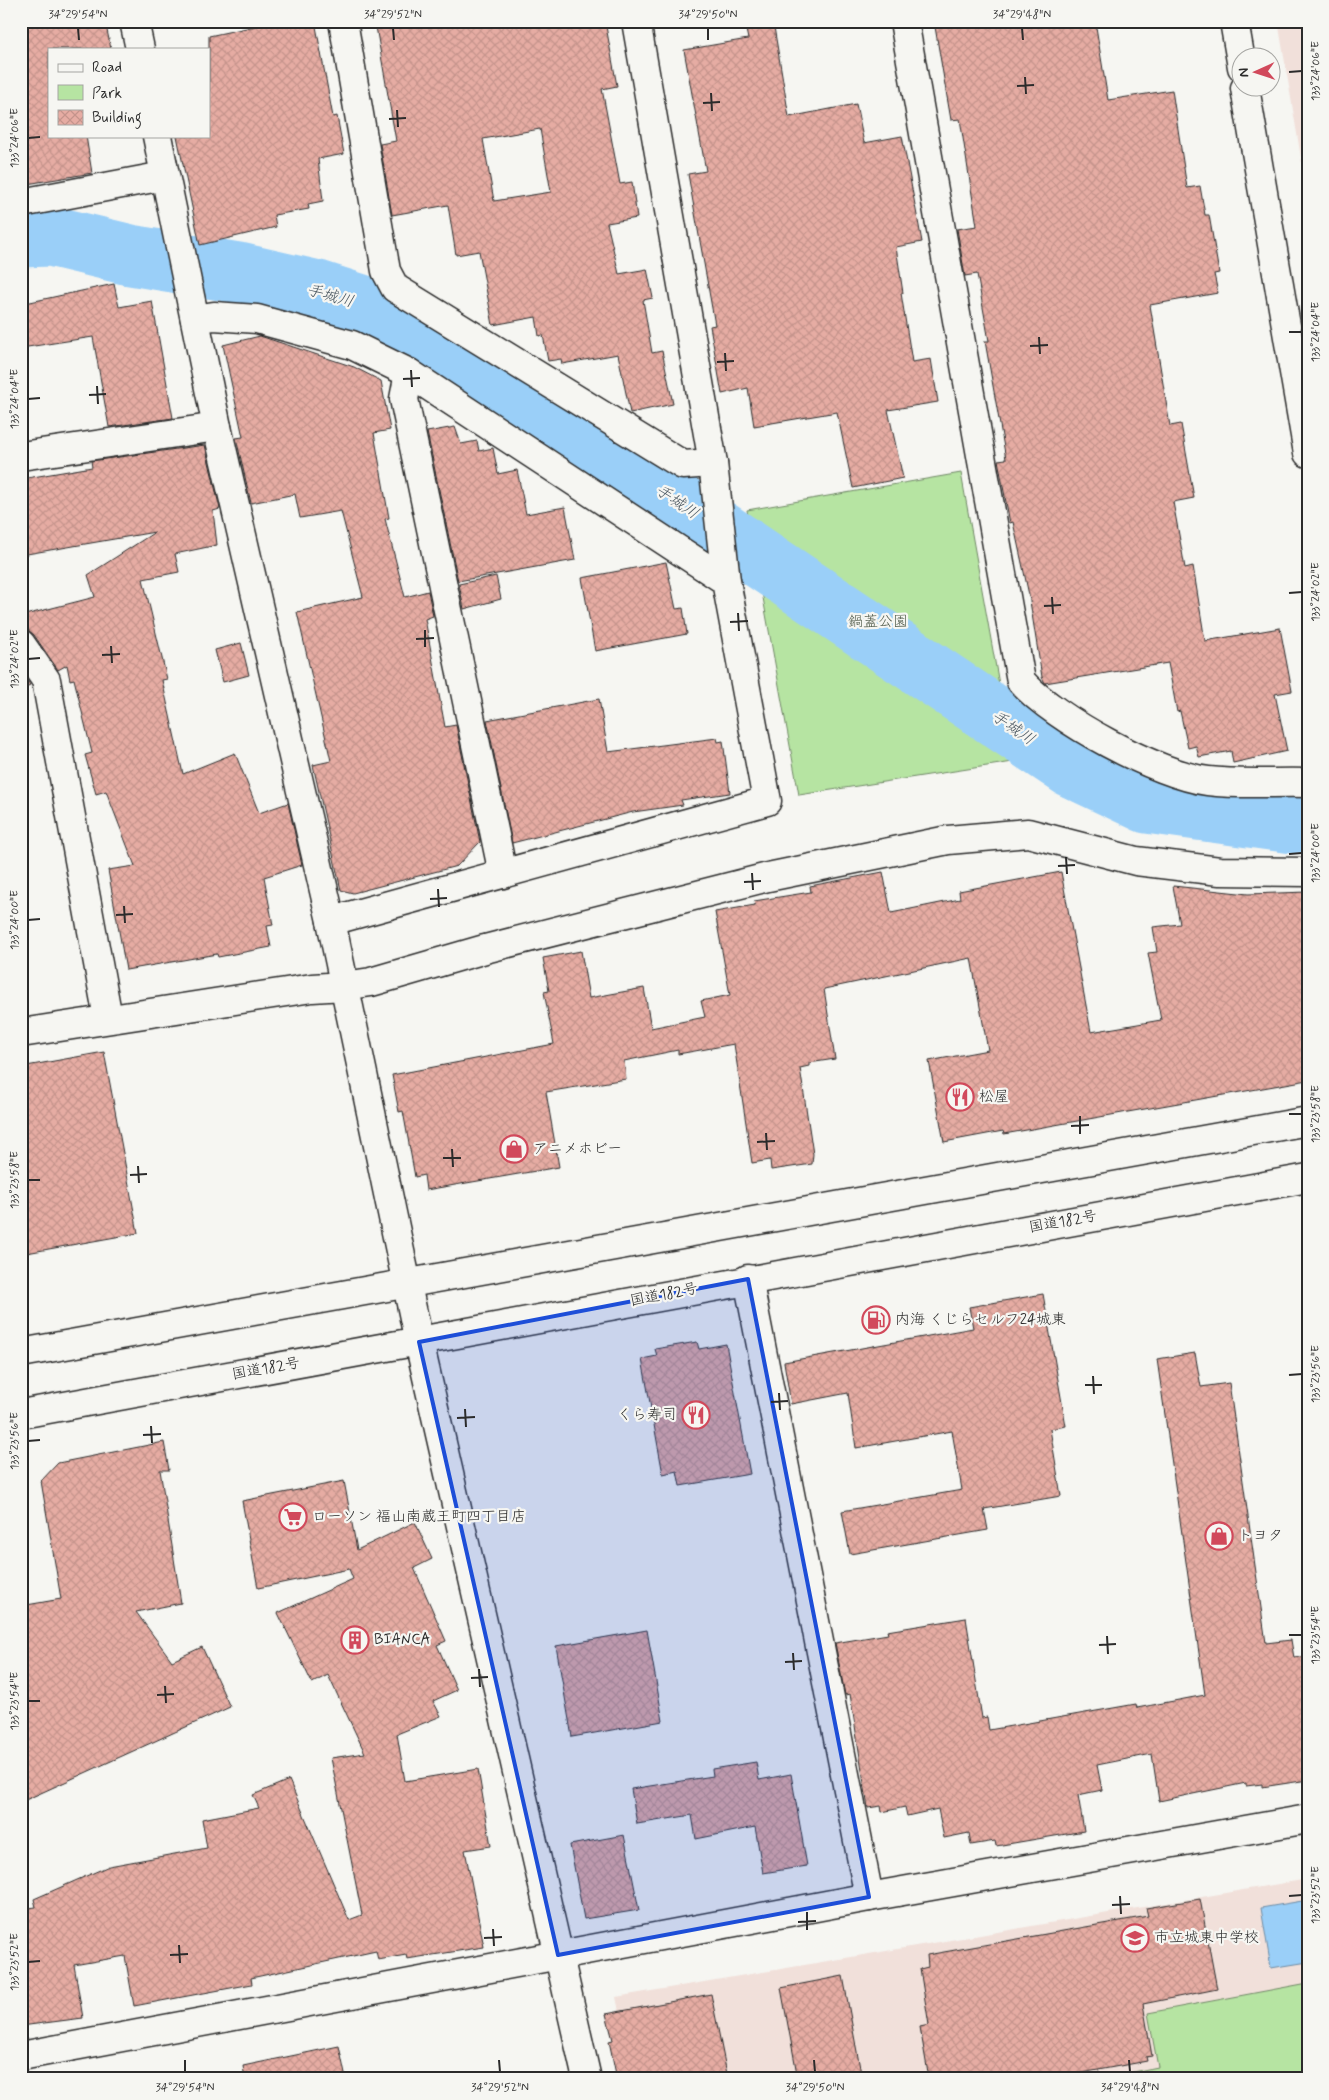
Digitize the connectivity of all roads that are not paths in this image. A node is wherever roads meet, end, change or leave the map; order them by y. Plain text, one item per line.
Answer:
1 (134, 21) edge
2 (343, 21) edge
3 (636, 21) edge
4 (904, 21) edge
5 (1234, 21) edge
6 (140, 48) edge
7 (1239, 48) edge
8 (1247, 98) edge
9 (157, 138) edge
10 (164, 176) junction
11 (21, 203) edge
12 (192, 308) junction
13 (409, 373) junction
14 (217, 427) junction
15 (1308, 453) edge
16 (21, 456) edge
17 (713, 462) junction
18 (725, 573) junction
19 (21, 644) edge
20 (1308, 783) edge
21 (1308, 872) edge
22 (503, 874) junction
23 (331, 921) junction
24 (344, 986) junction
25 (108, 1018) junction
26 (21, 1033) edge
27 (1308, 1121) edge
28 (1308, 1178) edge
29 (748, 1279) junction
30 (408, 1285) junction
31 (419, 1342) junction
32 (21, 1353) edge
33 (21, 1414) edge
34 (1308, 1819) edge
35 (869, 1897) junction
36 (558, 1955) junction
37 (21, 2056) edge
38 (587, 2079) edge

1 - 6 main road
2 - 17 main road
3 - 17 main road
4 - 20 main road
5 - 7 main road
8 - 15 main road
9 - 10 main road
10 - 11 main road
10 - 12 main road
12 - 13 main road
12 - 14 main road
13 - 18 main road
13 - 22 main road
14 - 16 main road
14 - 23 main road
17 - 18 main road
18 - 22 main road
19 - 25 main road
21 - 24 main road
22 - 23 main road
23 - 24 main road
24 - 25 main road
24 - 30 main road
25 - 26 main road
27 - 30 main road
28 - 29 main road, 国道182号
29 - 31 main road, 国道182号
29 - 35 main road
30 - 31 main road
30 - 32 main road
31 - 33 main road, 国道182号
31 - 36 main road
34 - 35 main road
35 - 36 main road
36 - 37 main road
36 - 38 main road

